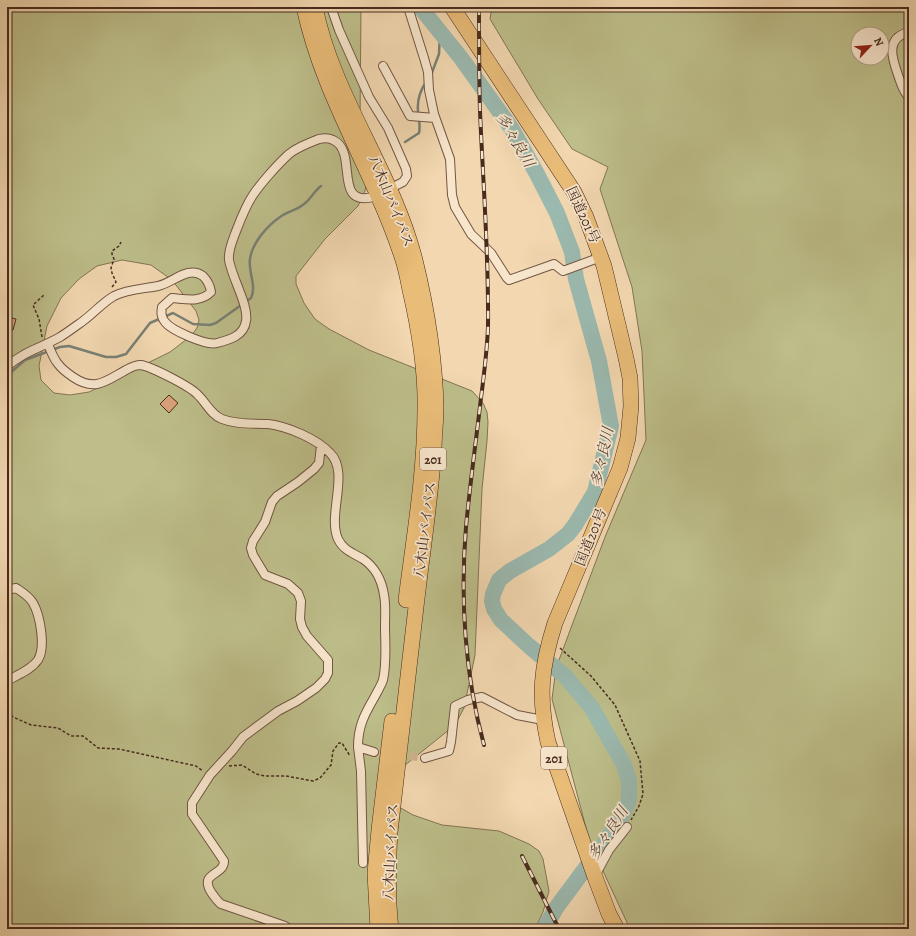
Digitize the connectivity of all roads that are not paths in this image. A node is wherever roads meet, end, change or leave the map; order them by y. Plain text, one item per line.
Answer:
1 (304, 7) edge
2 (315, 7) edge
3 (331, 7) edge
4 (408, 7) edge
5 (452, 7) edge
6 (909, 32) edge
7 (383, 66) dead end
8 (909, 97) edge
9 (435, 118) junction
10 (393, 187) dead end
11 (373, 198) dead end
12 (596, 259) junction
13 (47, 344) junction
14 (7, 366) edge
15 (321, 446) junction
16 (7, 590) edge
17 (7, 681) edge
18 (543, 720) junction
19 (358, 747) junction
20 (374, 752) tunnel mouth
21 (426, 758) tunnel mouth
22 (627, 827) road end
23 (363, 863) dead end
24 (595, 877) junction
25 (289, 929) edge
26 (378, 929) edge
27 (391, 929) edge
28 (617, 929) edge

1 - 26 highway, 八木山バイパス / 201
2 - 27 highway, 八木山バイパス / 201
3 - 10 street
4 - 9 street
5 - 12 highway, 国道201号 / 201
6 - 8 street
7 - 9 street
9 - 12 street
11 - 13 street
12 - 18 highway, 国道201号 / 201
13 - 14 street
13 - 15 street
15 - 19 street
15 - 25 street
16 - 17 street
18 - 21 street
18 - 24 highway, 国道201号 / 201
19 - 20 street
19 - 23 street
22 - 24 street
24 - 28 highway, 国道201号 / 201

